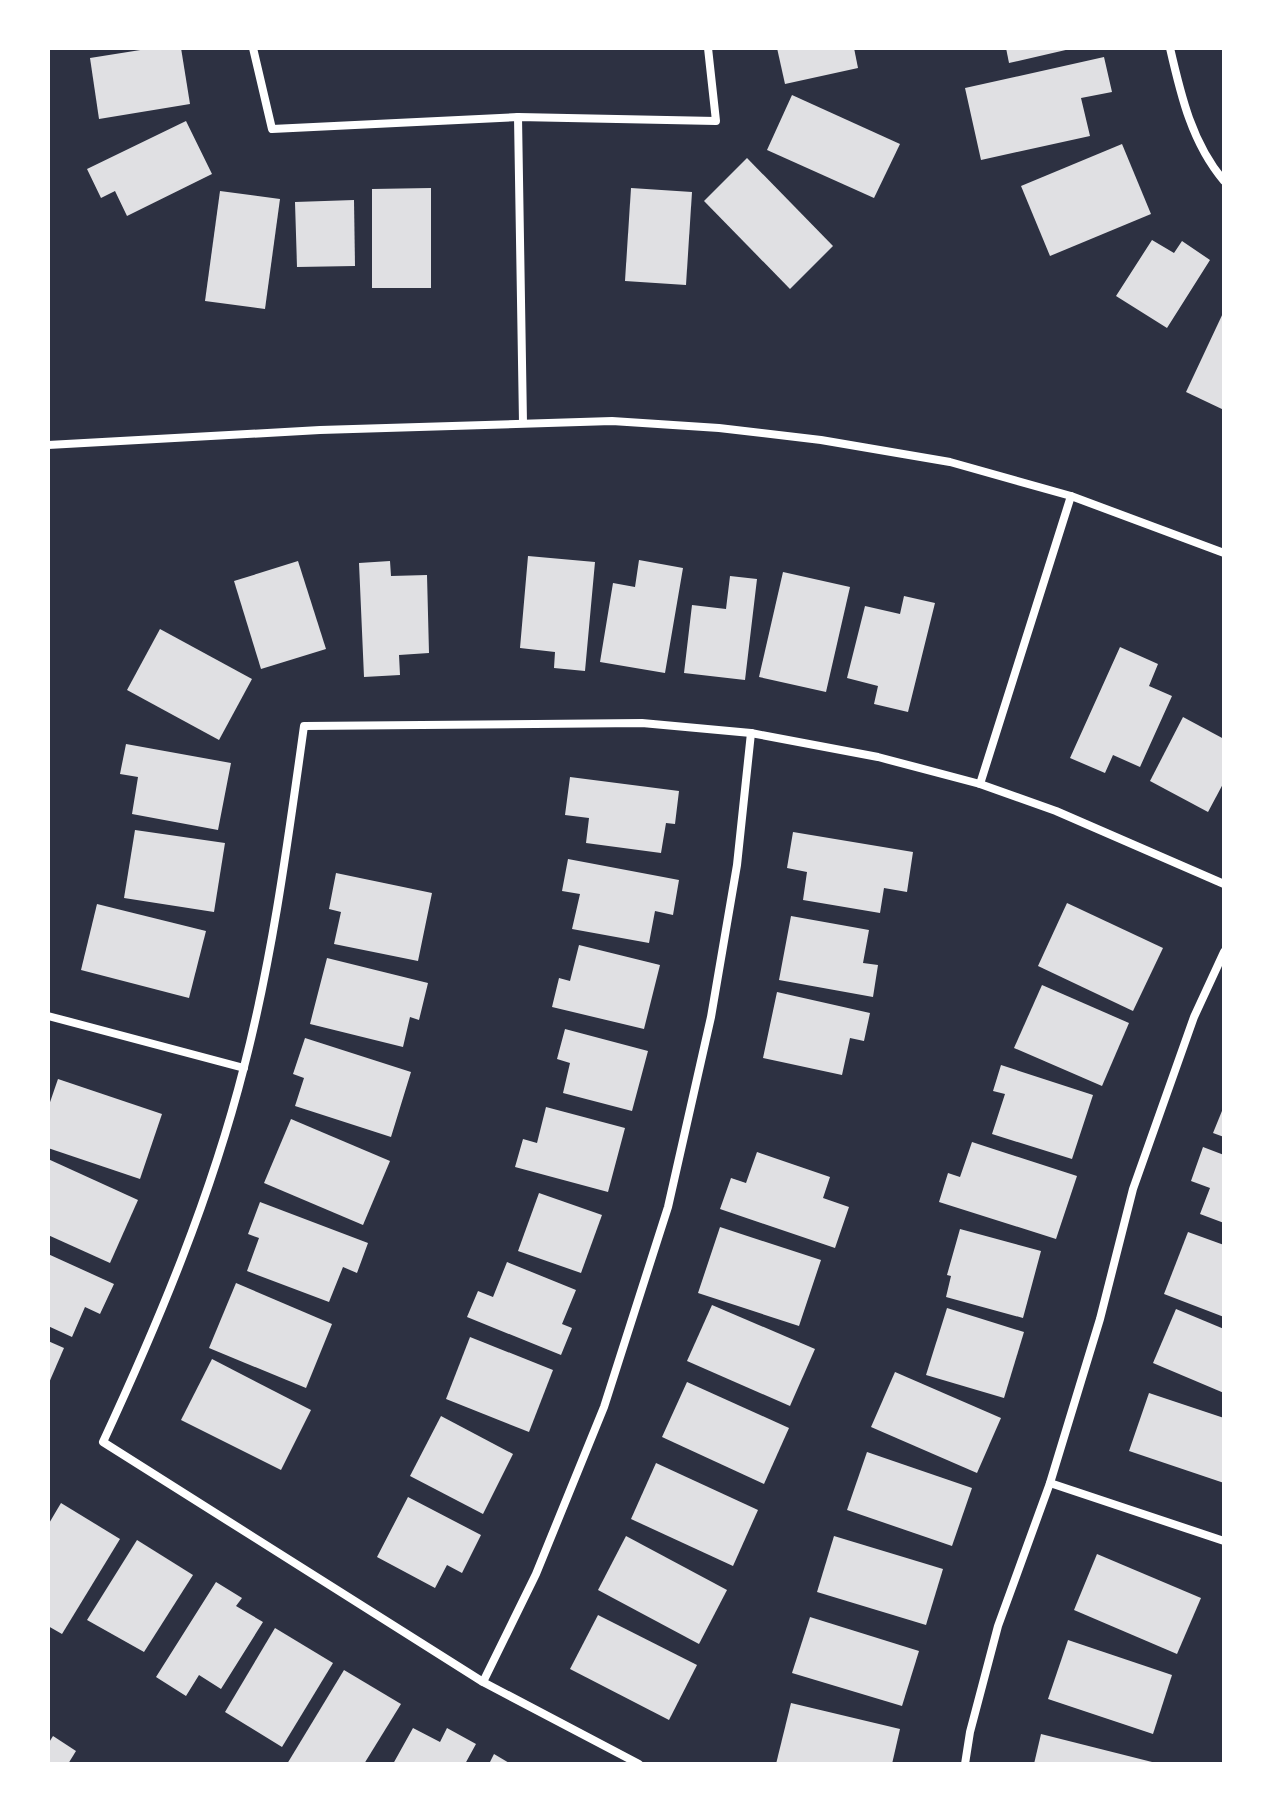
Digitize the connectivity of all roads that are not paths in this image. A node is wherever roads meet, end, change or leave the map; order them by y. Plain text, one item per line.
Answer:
1 (253, 48) edge
2 (708, 48) edge
3 (1170, 48) edge
4 (518, 117) junction
5 (1224, 181) edge
6 (523, 423) junction
7 (48, 445) edge
8 (1071, 496) junction
9 (1224, 553) edge
10 (751, 733) junction
11 (980, 784) junction
12 (1224, 884) edge
13 (1224, 952) edge
14 (48, 1016) edge
15 (244, 1068) junction
16 (1050, 1483) junction
17 (1224, 1541) edge
18 (483, 1682) junction
19 (639, 1764) edge
20 (965, 1764) edge

1 - 4 street
2 - 4 street
3 - 5 street
4 - 6 street
6 - 7 street
6 - 8 street
8 - 9 street
8 - 11 street
10 - 11 street
10 - 15 street
10 - 18 street
11 - 12 street
13 - 16 street
14 - 15 street
15 - 18 street
16 - 17 street
16 - 20 street
18 - 19 street

